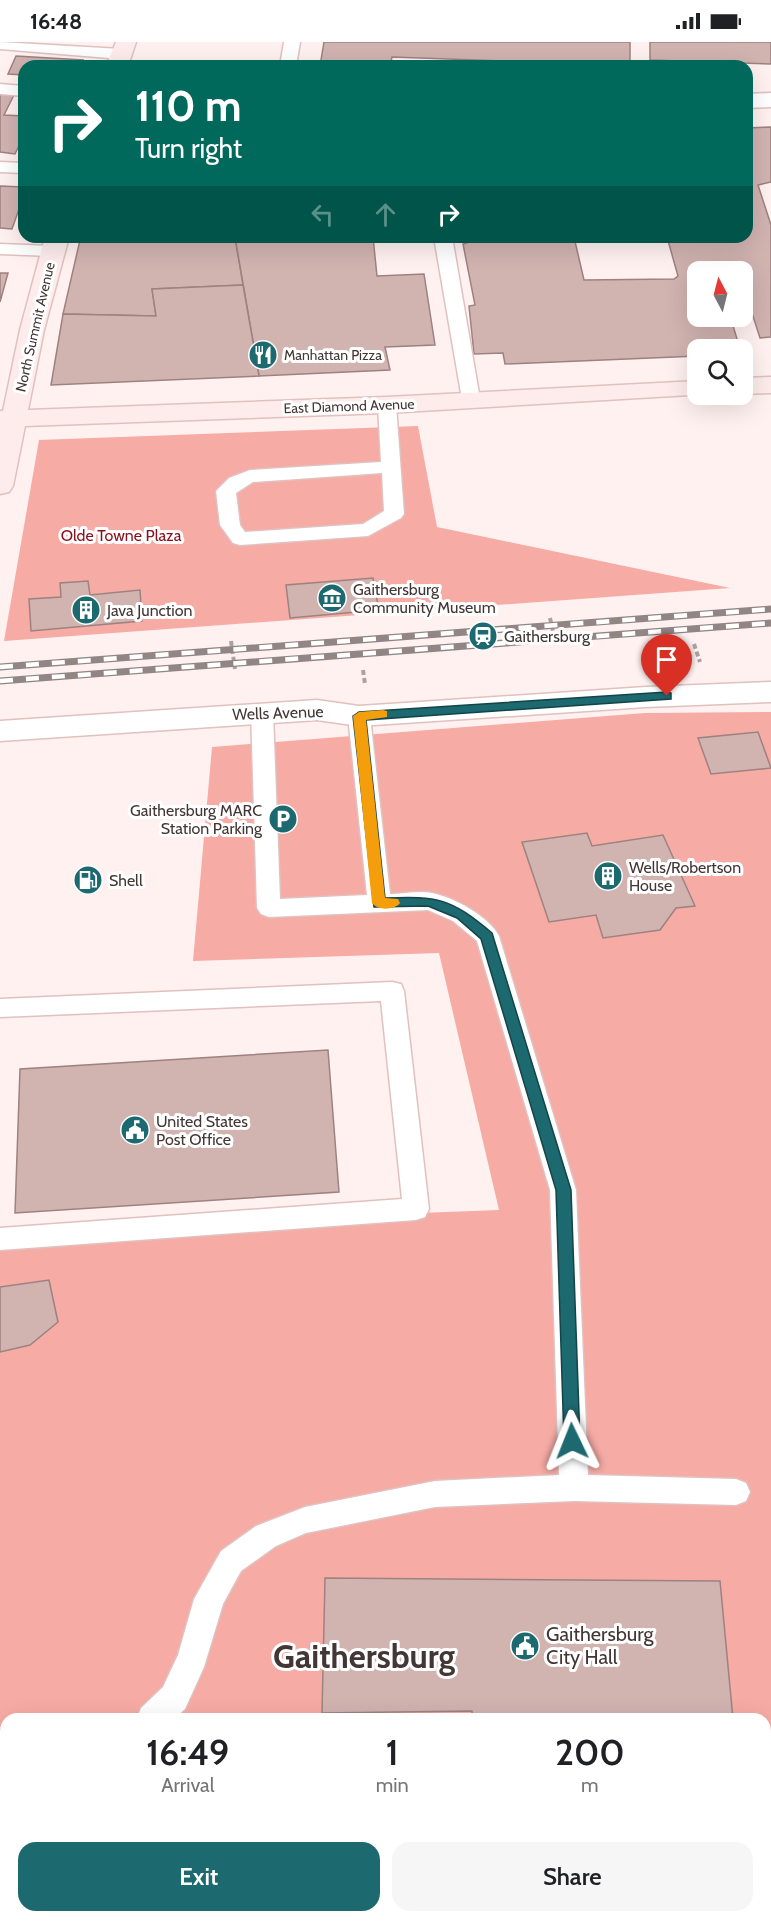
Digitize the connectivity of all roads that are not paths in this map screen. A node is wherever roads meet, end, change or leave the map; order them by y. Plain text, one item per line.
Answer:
1 (292, 42) edge
2 (0, 44) edge
3 (121, 54) edge
4 (289, 60) edge
5 (0, 89) edge
6 (18, 90) edge
7 (771, 100) edge
8 (753, 101) edge
9 (0, 167) edge
10 (18, 168) edge
11 (444, 243) edge
12 (55, 244) edge
13 (0, 249) edge
14 (771, 385) edge
15 (753, 386) edge
16 (687, 389) edge
17 (471, 399) junction
18 (387, 405) junction
19 (8, 418) edge
20 (390, 467) junction
21 (0, 486) edge
22 (771, 692) edge
23 (262, 712) junction
24 (359, 716) junction
25 (0, 730) edge
26 (379, 903) junction
27 (0, 1008) edge
28 (0, 1239) edge
29 (574, 1488) junction
30 (736, 1492) dead end
31 (158, 1713) edge

1 - 4 lane
2 - 3 lane
5 - 6 lane
7 - 8 street
9 - 10 lane
11 - 17 lane
12 - 13 lane
12 - 19 street, North Summit Avenue
14 - 15 street
16 - 17 street, East Diamond Avenue
17 - 18 street, East Diamond Avenue
18 - 19 street, East Diamond Avenue
18 - 20 lane
19 - 21 street, North Summit Avenue
20 - 20 lane
22 - 24 street, Wells Avenue
23 - 24 street, Wells Avenue
23 - 25 street, Wells Avenue
23 - 26 lane
24 - 26 lane
26 - 29 lane
27 - 28 lane
29 - 30 lane
29 - 31 lane

